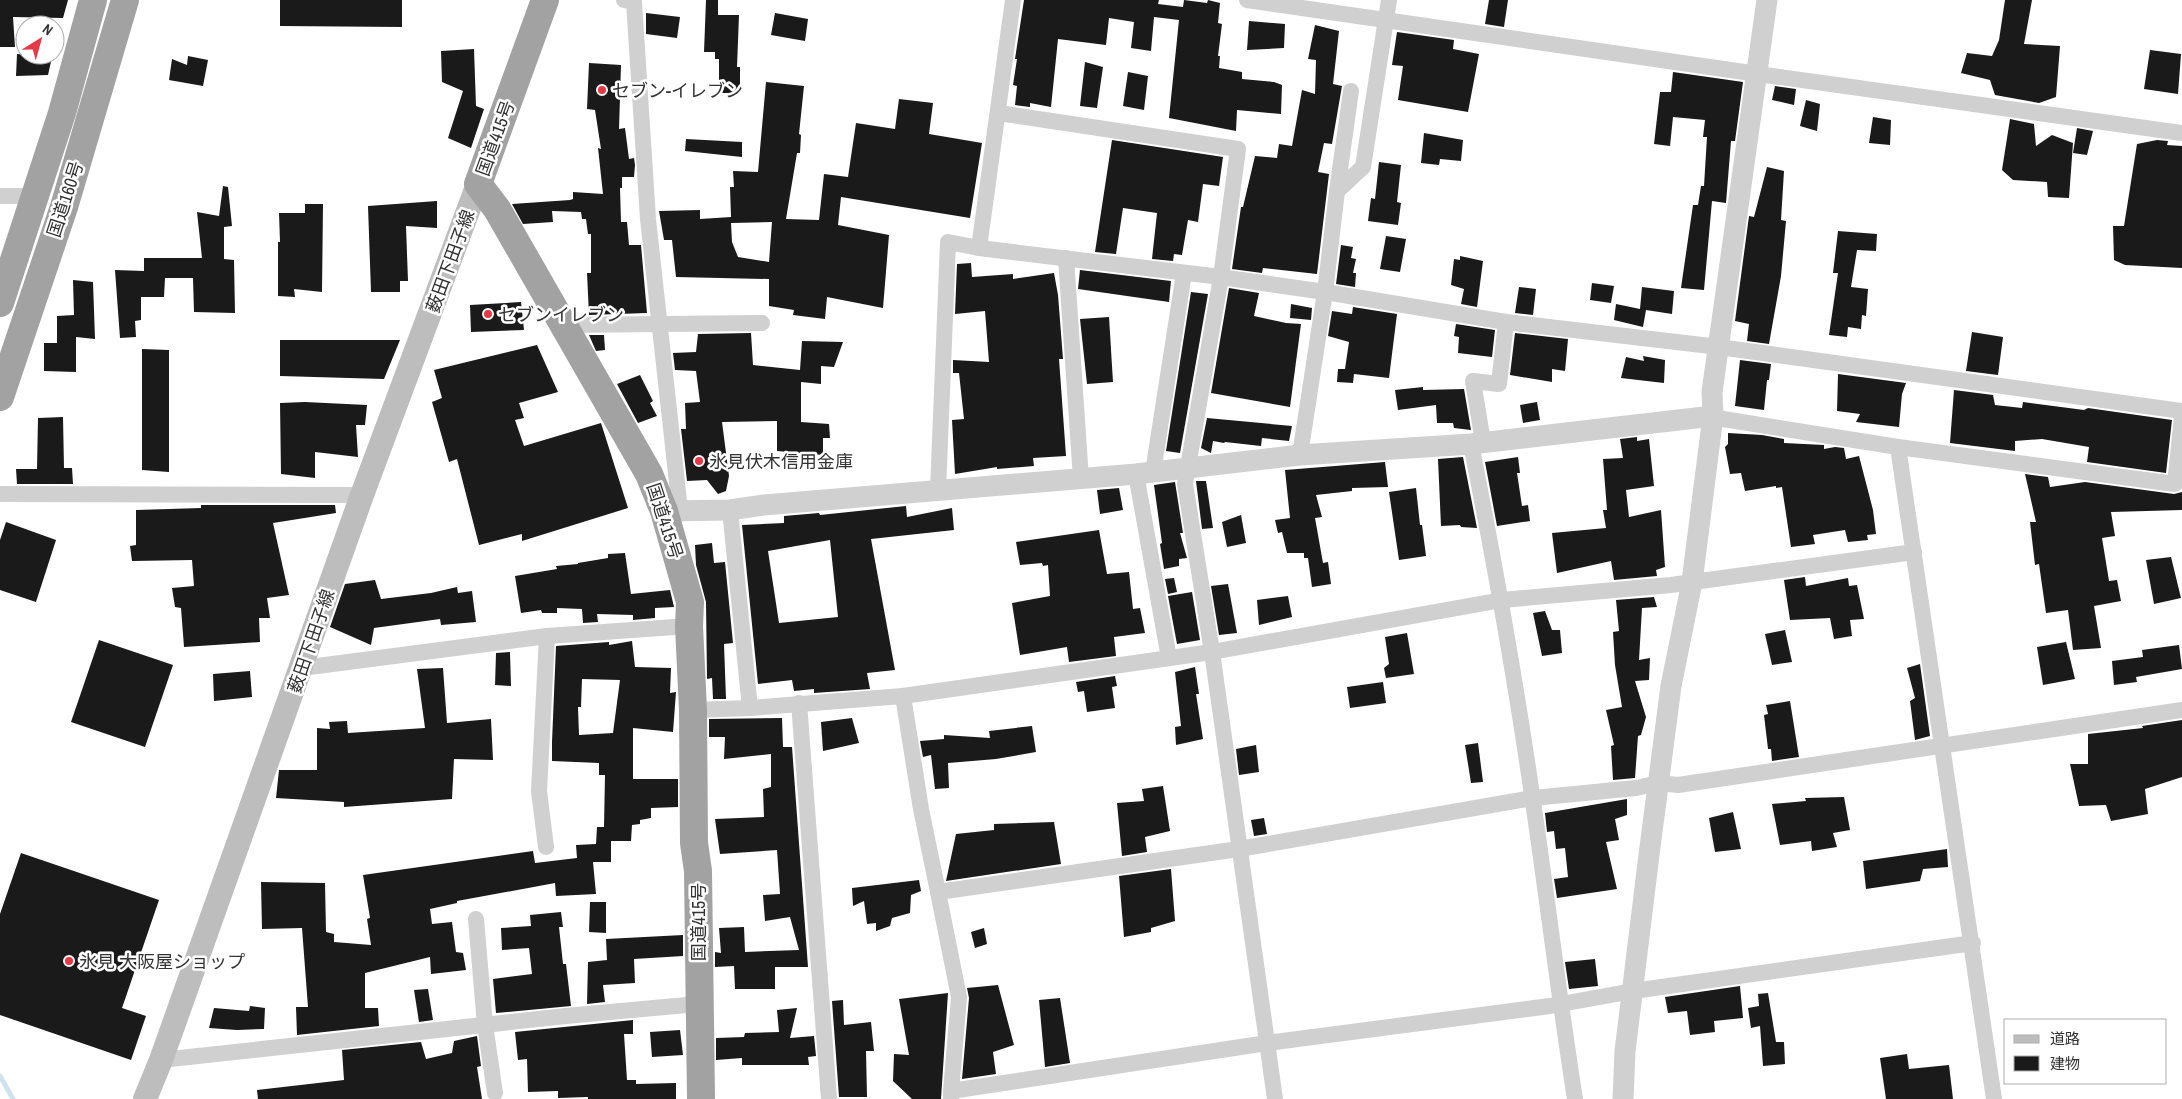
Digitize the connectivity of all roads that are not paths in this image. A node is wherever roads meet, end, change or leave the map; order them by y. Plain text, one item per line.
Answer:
1 (93, 0) edge
2 (125, 0) edge
3 (545, 0) edge
4 (624, 0) edge
5 (1013, 0) edge
6 (1247, 0) edge
7 (1389, 0) edge
8 (1767, 0) edge
9 (1386, 19) junction
10 (1758, 74) junction
11 (1351, 91) dead end
12 (999, 113) junction
13 (2182, 133) edge
14 (478, 184) junction
15 (1337, 191) junction
16 (0, 196) edge
17 (36, 196) junction
18 (979, 248) junction
19 (1066, 258) junction
20 (1184, 272) junction
21 (1221, 277) junction
22 (1325, 292) junction
23 (0, 302) edge
24 (1506, 322) junction
25 (659, 323) junction
26 (762, 323) dead end
27 (564, 325) junction
28 (1719, 347) junction
29 (0, 397) edge
30 (2182, 411) edge
31 (1713, 416) junction
32 (2182, 416) edge
33 (1477, 443) junction
34 (1898, 447) junction
35 (1300, 455) junction
36 (1189, 468) junction
37 (1144, 473) junction
38 (1081, 479) junction
39 (938, 491) junction
40 (0, 494) edge
41 (362, 495) junction
42 (730, 510) junction
43 (672, 511) junction
44 (1914, 552) junction
45 (1692, 582) junction
46 (1502, 600) junction
47 (689, 626) junction
48 (547, 636) junction
49 (1212, 652) junction
50 (1169, 658) junction
51 (302, 668) junction
52 (903, 696) junction
53 (799, 703) junction
54 (750, 708) junction
55 (693, 710) junction
56 (2182, 710) edge
57 (1943, 746) junction
58 (1659, 783) junction
59 (1533, 798) junction
60 (546, 847) dead end
61 (1239, 849) junction
62 (938, 892) junction
63 (476, 919) dead end
64 (1973, 943) junction
65 (1633, 991) junction
66 (698, 1004) junction
67 (1560, 1004) junction
68 (485, 1025) junction
69 (1267, 1043) junction
70 (161, 1060) junction
71 (494, 1093) dead end
72 (951, 1095) edge
73 (145, 1099) edge
74 (701, 1099) edge
75 (829, 1099) edge
76 (1275, 1099) edge
77 (1575, 1099) edge
78 (1623, 1099) edge
79 (1994, 1099) edge

1 - 17 highway, 国道160号
2 - 29 highway, 国道160号
3 - 14 highway, 国道415号
4 - 25 street
5 - 12 street
6 - 9 street
7 - 9 street
8 - 10 street
9 - 10 street
9 - 15 street
10 - 13 street
10 - 28 street
11 - 15 street
12 - 18 street
12 - 21 street
14 - 27 highway, 国道415号
14 - 41 main road, 薮田下田子線
15 - 22 street
16 - 17 street
17 - 23 highway, 国道160号
18 - 19 street
18 - 39 street
19 - 20 street
19 - 38 street
20 - 21 street
20 - 37 street
21 - 22 street
21 - 36 street
22 - 24 street
22 - 35 street
24 - 28 street
24 - 33 street
25 - 26 street
25 - 27 street
25 - 43 street
27 - 43 highway, 国道415号
28 - 30 street
28 - 31 street
31 - 33 street
31 - 34 street
31 - 45 street
32 - 34 street
33 - 35 street
33 - 46 street
34 - 44 street
35 - 36 street
36 - 37 street
36 - 49 street
37 - 38 street
37 - 50 street
38 - 39 street
39 - 42 street
40 - 41 street
41 - 51 main road, 薮田下田子線
42 - 43 street
42 - 54 street
43 - 47 highway, 国道415号
44 - 45 street
44 - 57 street
45 - 46 street
45 - 58 street
46 - 49 street
46 - 59 street
47 - 48 street
47 - 55 highway, 国道415号
48 - 51 street
48 - 60 street
49 - 50 street
49 - 61 street
50 - 52 street
51 - 70 main road, 薮田下田子線
52 - 53 street
52 - 62 street
53 - 54 street
53 - 75 street
54 - 55 street
55 - 66 highway, 国道415号
56 - 57 street
57 - 58 street
57 - 64 street
58 - 59 street
58 - 65 street
59 - 61 street
59 - 67 street
61 - 62 street
61 - 69 street
62 - 72 street
63 - 68 street
64 - 65 street
64 - 79 street
65 - 67 street
65 - 78 street
66 - 68 street
66 - 74 highway, 国道415号
67 - 69 street
67 - 77 street
68 - 70 street
68 - 71 street
69 - 72 street
69 - 76 street
70 - 73 main road, 薮田下田子線

